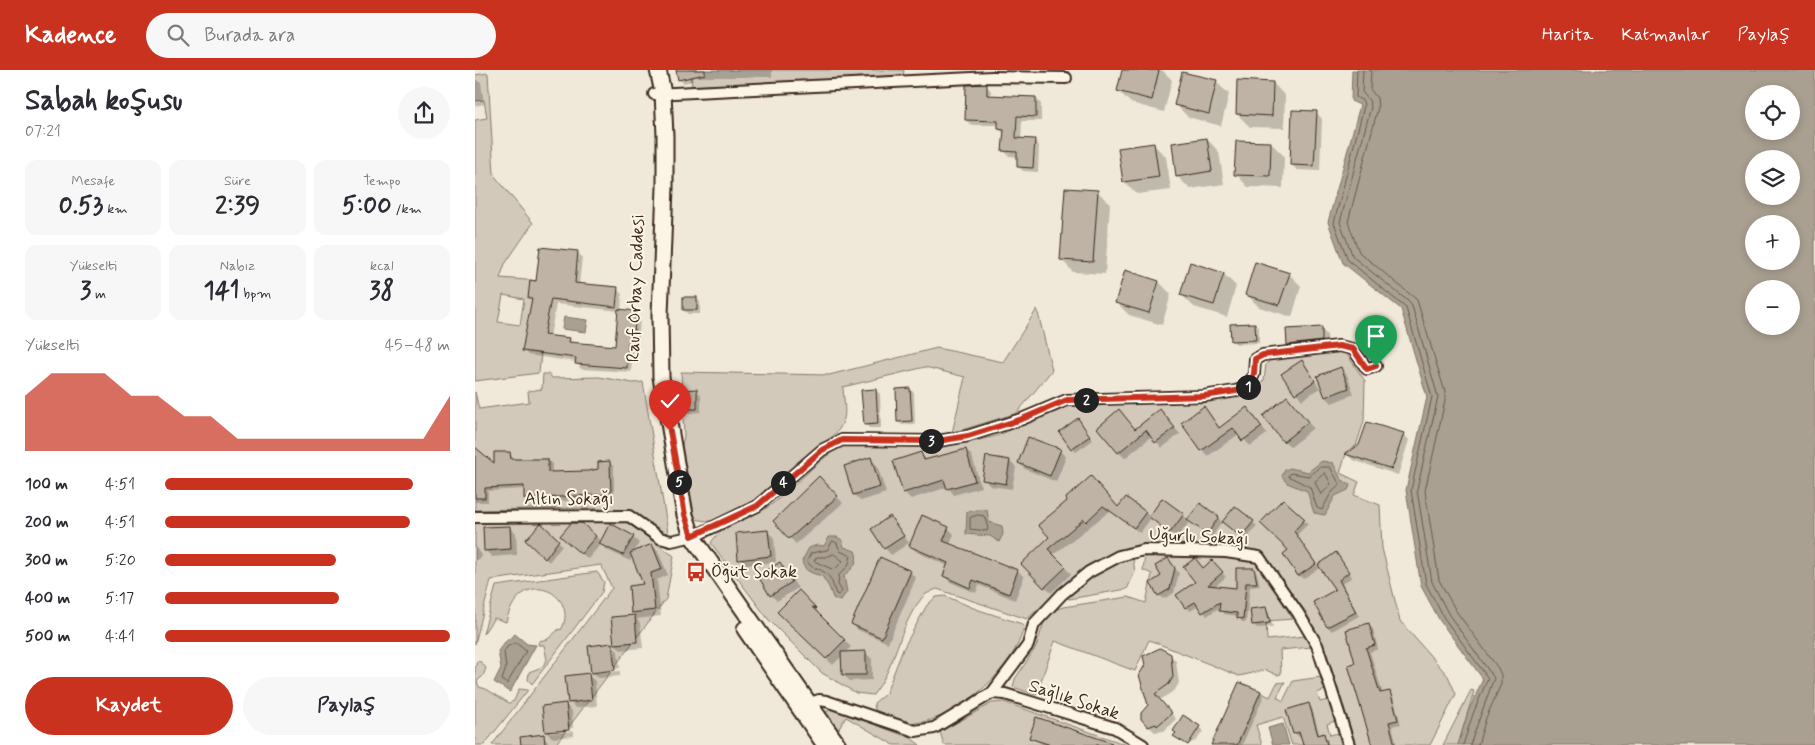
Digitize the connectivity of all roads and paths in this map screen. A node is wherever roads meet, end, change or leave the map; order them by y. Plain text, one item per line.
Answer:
1 (649, 70) edge
2 (658, 70) edge
3 (911, 70) edge
4 (1065, 78) dead end
5 (911, 82) junction
6 (659, 94) junction
7 (1376, 366) dead end
8 (475, 517) edge
9 (689, 537) junction
10 (992, 693) junction
11 (805, 705) junction
12 (825, 745) edge
13 (838, 745) edge
14 (1143, 745) edge
15 (1349, 745) edge

1 - 6 street, Rauf Orbay Caddesi
2 - 6 street, Rauf Orbay Caddesi
3 - 5 street
4 - 5 street
5 - 6 street
6 - 9 street, Rauf Orbay Caddesi
7 - 9 street
8 - 9 street, Altın Sokağı
9 - 11 street, Rauf Orbay Caddesi
10 - 11 street, Uğurlu Sokağı
10 - 14 street, Sağlık Sokak
10 - 15 street, Uğurlu Sokağı
11 - 12 street
11 - 13 street

